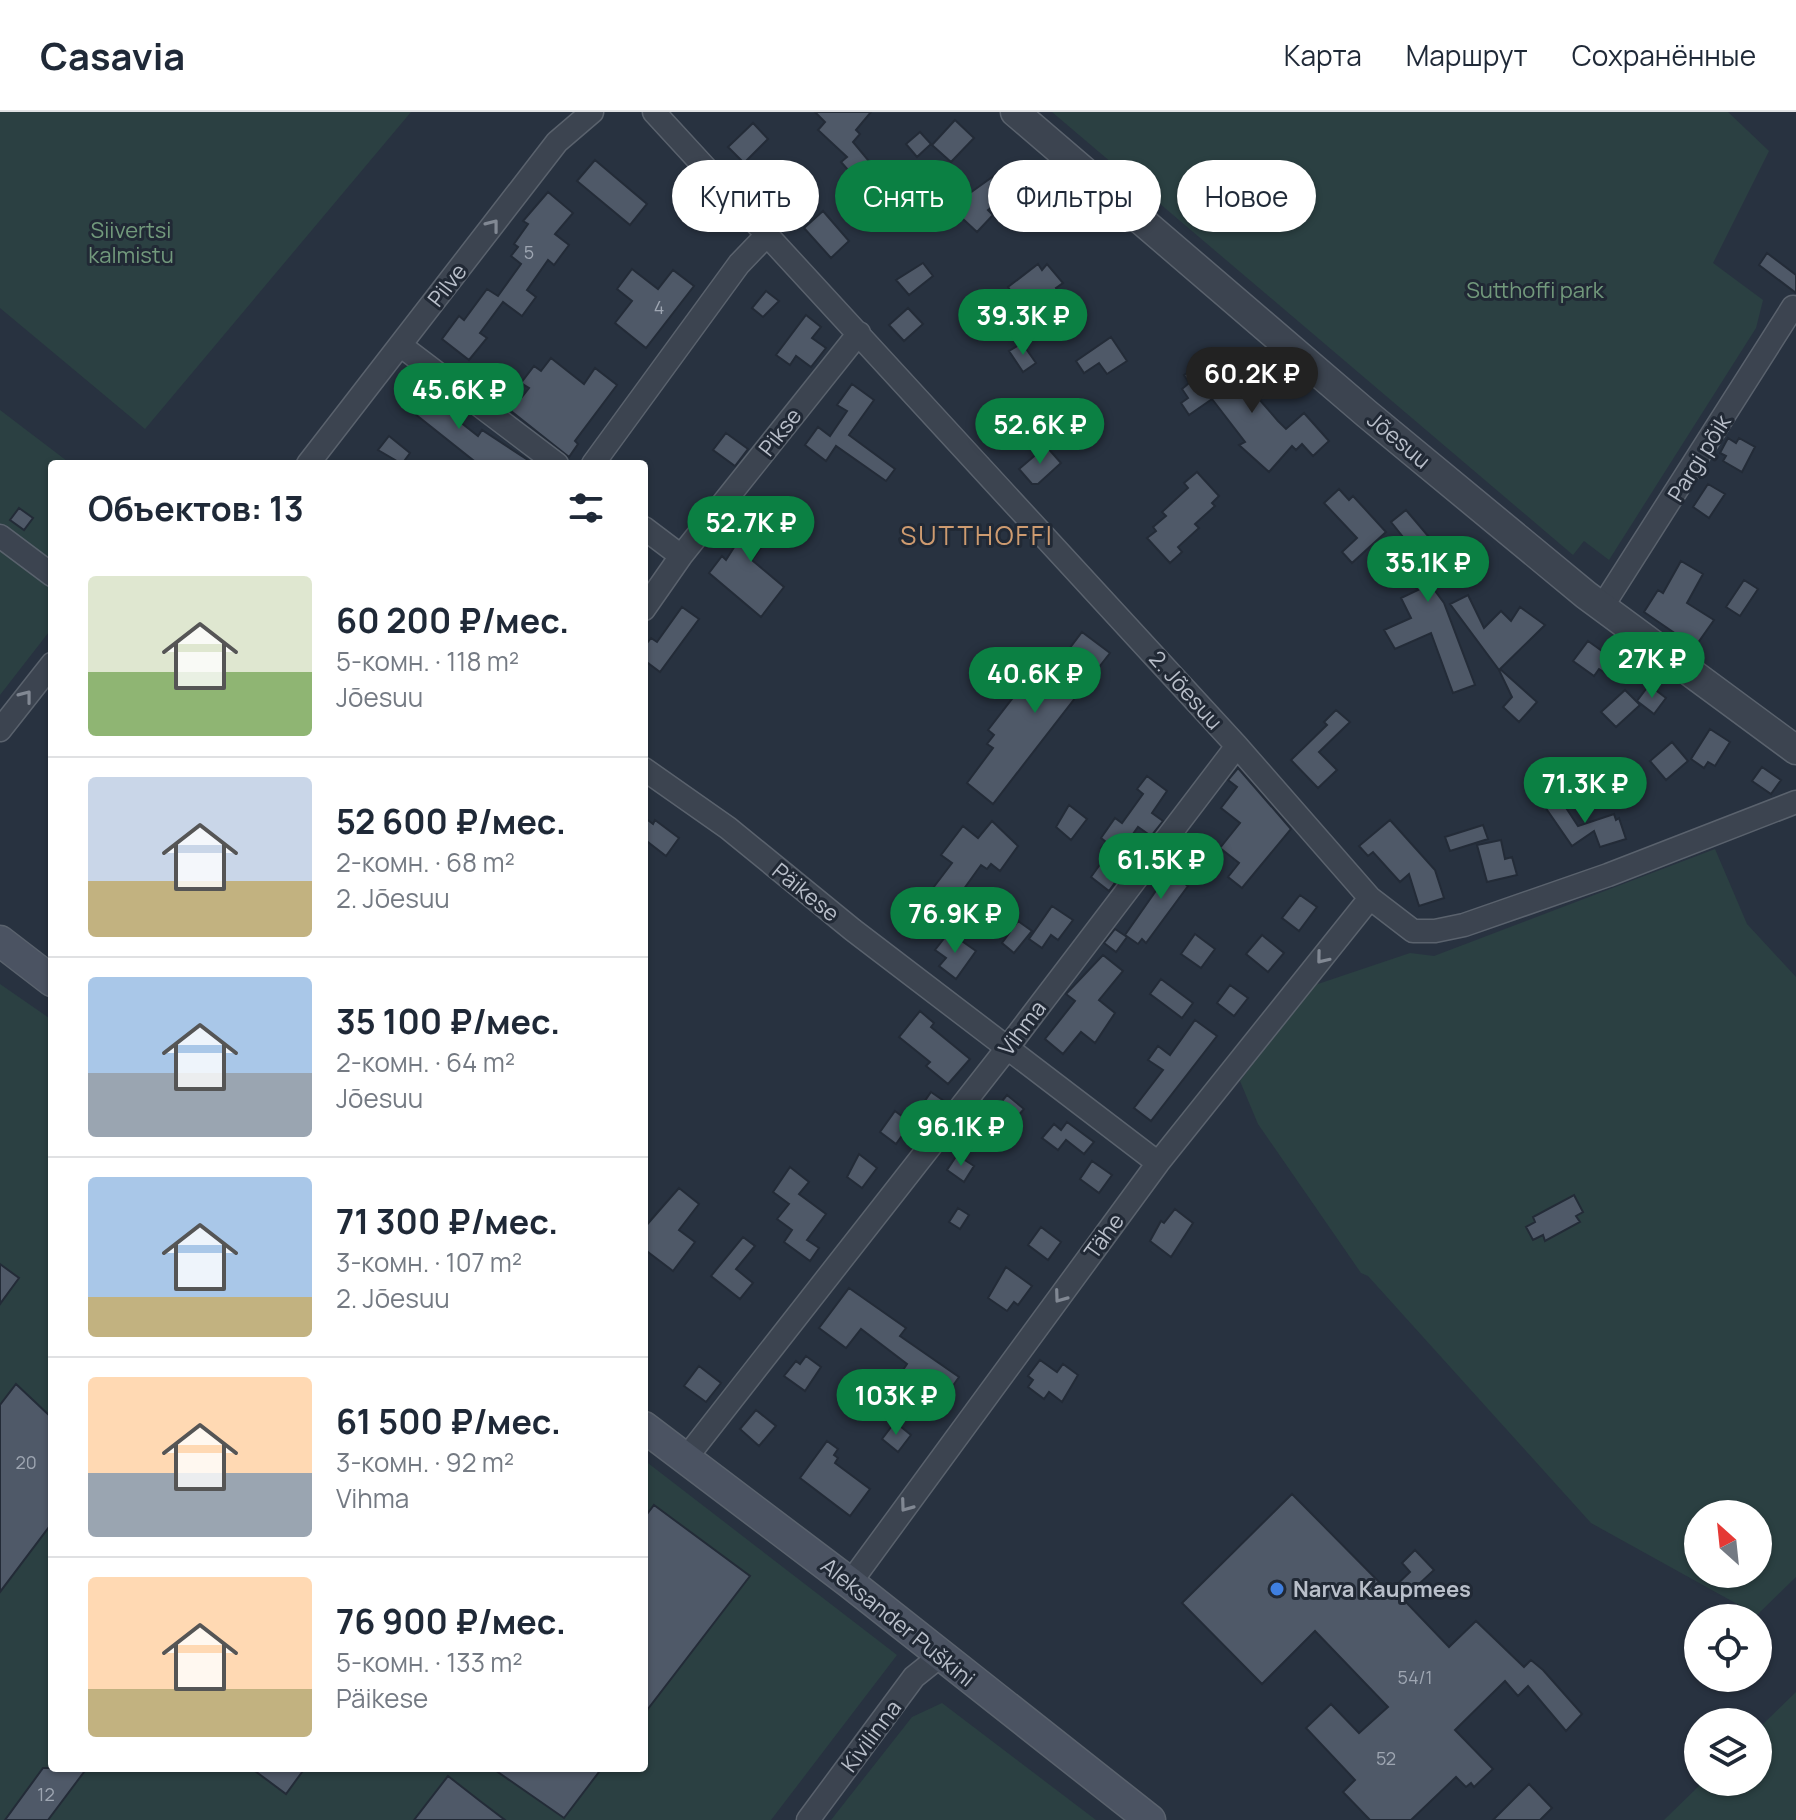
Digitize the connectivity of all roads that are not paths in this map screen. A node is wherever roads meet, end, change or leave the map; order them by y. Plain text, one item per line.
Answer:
1 (592, 112) edge
2 (654, 112) edge
3 (1015, 112) edge
4 (765, 237) junction
5 (1793, 307) dead end
6 (859, 333) junction
7 (400, 345) junction
8 (311, 460) edge
9 (552, 460) edge
10 (596, 460) edge
11 (648, 531) edge
12 (0, 536) edge
13 (681, 556) junction
14 (48, 572) edge
15 (648, 603) edge
16 (1602, 607) junction
17 (48, 669) edge
18 (0, 730) edge
19 (1237, 746) junction
20 (1796, 750) edge
21 (648, 772) edge
22 (1796, 802) edge
23 (1370, 898) junction
24 (0, 941) edge
25 (48, 978) edge
26 (1008, 1047) junction
27 (1158, 1163) junction
28 (648, 1430) edge
29 (686, 1458) junction
30 (850, 1583) junction
31 (939, 1657) junction
32 (808, 1820) edge
33 (1150, 1820) edge

7 -> 1 street, Pilve
2 - 4 street, 2. Jõesuu
3 - 16 street, Jõesuu
4 - 6 street, 2. Jõesuu
4 - 10 street
5 - 16 street, Pargi põik
6 - 13 street, Pikse
6 - 19 street, 2. Jõesuu
7 - 8 street, Pilve
7 - 9 street
11 - 13 street
12 - 14 street
13 - 15 street, Pikse
16 - 20 street, Jõesuu
18 -> 17 street
19 - 23 street, 2. Jõesuu
19 - 26 street, Vihma
21 - 26 street, Päikese
22 - 23 street, 2. Jõesuu
23 -> 27 street, Tähe
24 - 25 main road
26 - 27 street, Päikese
26 - 29 street, Vihma
27 -> 30 street, Tähe
28 - 29 main road, Aleksander Puškini
29 - 30 main road, Aleksander Puškini
30 - 31 main road, Aleksander Puškini
31 - 32 street, Kivilinna
31 - 33 main road, Aleksander Puškini

